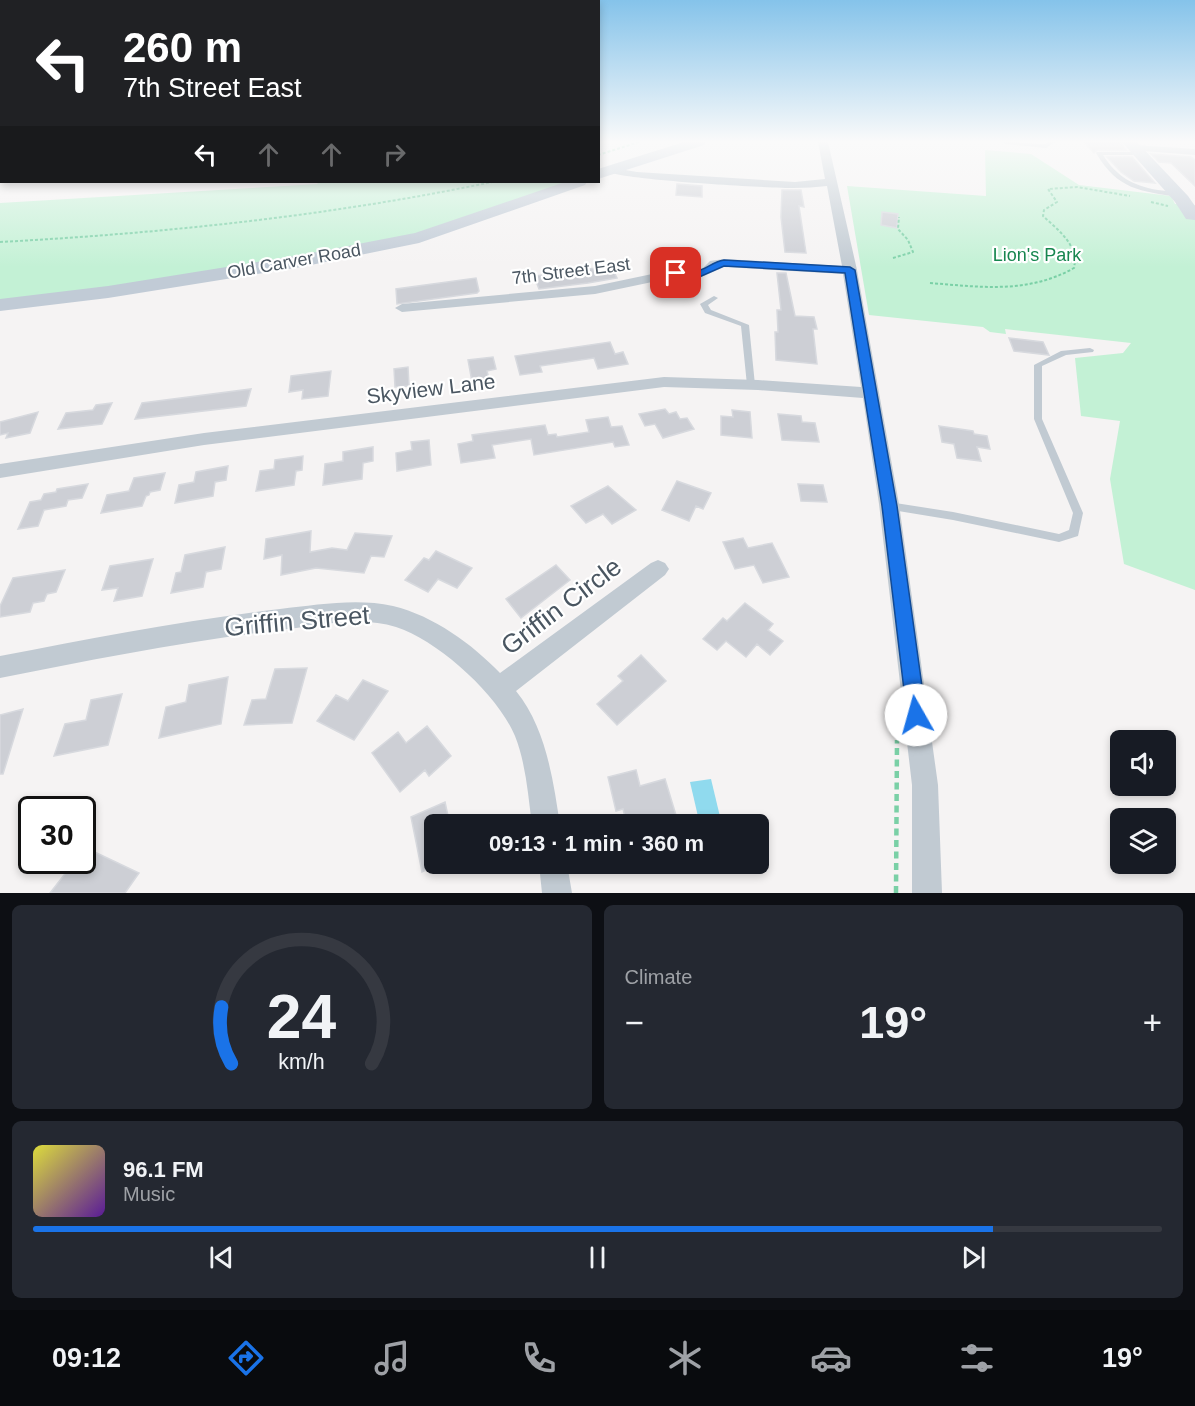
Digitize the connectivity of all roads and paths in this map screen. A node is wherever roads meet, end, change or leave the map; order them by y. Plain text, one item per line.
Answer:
1 (483, 184) edge
2 (574, 184) edge
3 (774, 184) edge
4 (811, 184) edge
5 (831, 184) edge
6 (1126, 184) edge
7 (1163, 184) edge
8 (1139, 198) dead end
9 (1176, 201) junction
10 (1151, 202) dead end
11 (899, 217) dead end
12 (1194, 217) edge
13 (0, 242) edge
14 (893, 258) dead end
15 (850, 270) junction
16 (930, 283) dead end
17 (714, 298) dead end
18 (0, 305) edge
19 (402, 308) dead end
20 (1089, 350) dead end
21 (751, 385) junction
22 (870, 393) junction
23 (0, 471) edge
24 (890, 506) junction
25 (658, 568) dead end
26 (0, 667) edge
27 (498, 690) junction
28 (544, 814) edge
29 (554, 874) edge
30 (557, 893) edge
31 (927, 893) edge

1 - 13 path
2 - 18 street, Old Carver Road
3 - 4 street
5 - 15 street
6 - 9 lane
7 - 9 street
8 - 16 path
9 - 10 path
9 - 12 street
11 - 14 path
15 - 19 street, 7th Street East
15 - 22 street
17 - 21 lane
20 - 24 lane
21 - 22 street, Skyview Lane
21 - 23 street, Skyview Lane
22 - 24 street
24 - 31 street
25 - 27 street, Griffin Circle
26 - 27 street, Griffin Street
27 - 28 street, Griffin Street
29 - 30 street

